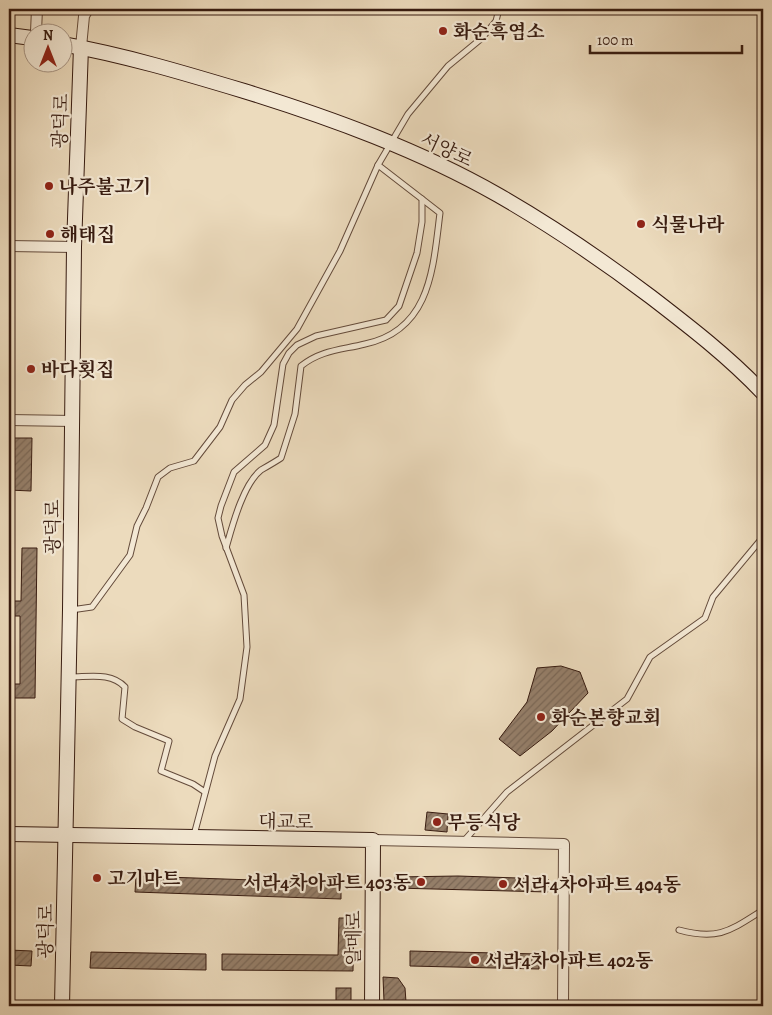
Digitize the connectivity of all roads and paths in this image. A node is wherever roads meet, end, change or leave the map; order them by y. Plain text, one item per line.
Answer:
1 (37, 9) edge
2 (88, 9) edge
3 (499, 9) edge
4 (36, 22) edge
5 (9, 35) edge
6 (22, 37) edge
7 (72, 46) edge
8 (81, 47) junction
9 (391, 144) junction
10 (378, 165) junction
11 (422, 199) junction
12 (9, 246) edge
13 (74, 247) junction
14 (763, 393) edge
15 (9, 420) edge
16 (73, 421) junction
17 (763, 537) edge
18 (226, 548) junction
19 (70, 610) junction
20 (69, 677) junction
21 (205, 792) junction
22 (9, 834) edge
23 (66, 834) junction
24 (194, 838) junction
25 (373, 840) junction
26 (462, 842) junction
27 (763, 910) edge
28 (679, 930) dead end
29 (62, 1006) edge
30 (372, 1006) edge
31 (563, 1006) edge

1 - 4 street
2 - 8 street
3 - 9 lane
5 - 6 street
7 - 8 street, 서양로
8 - 9 street, 서양로
8 - 13 street, 광덕로
9 - 10 lane
9 - 14 street, 서양로
10 - 11 lane
10 - 19 lane
11 - 18 lane
11 - 18 lane
12 - 13 street
13 - 16 street, 광덕로
15 - 16 street
16 - 19 street, 광덕로
17 - 26 lane
18 - 21 lane
19 - 20 street, 광덕로
20 - 21 lane
20 - 23 street, 광덕로
21 - 24 lane
22 - 23 street, 대교로
23 - 24 street, 대교로
23 - 29 street, 광덕로
24 - 25 street, 대교로
25 - 26 street, 대교로
25 - 30 street, 알메로
26 - 31 street, 대교로
27 - 28 lane

